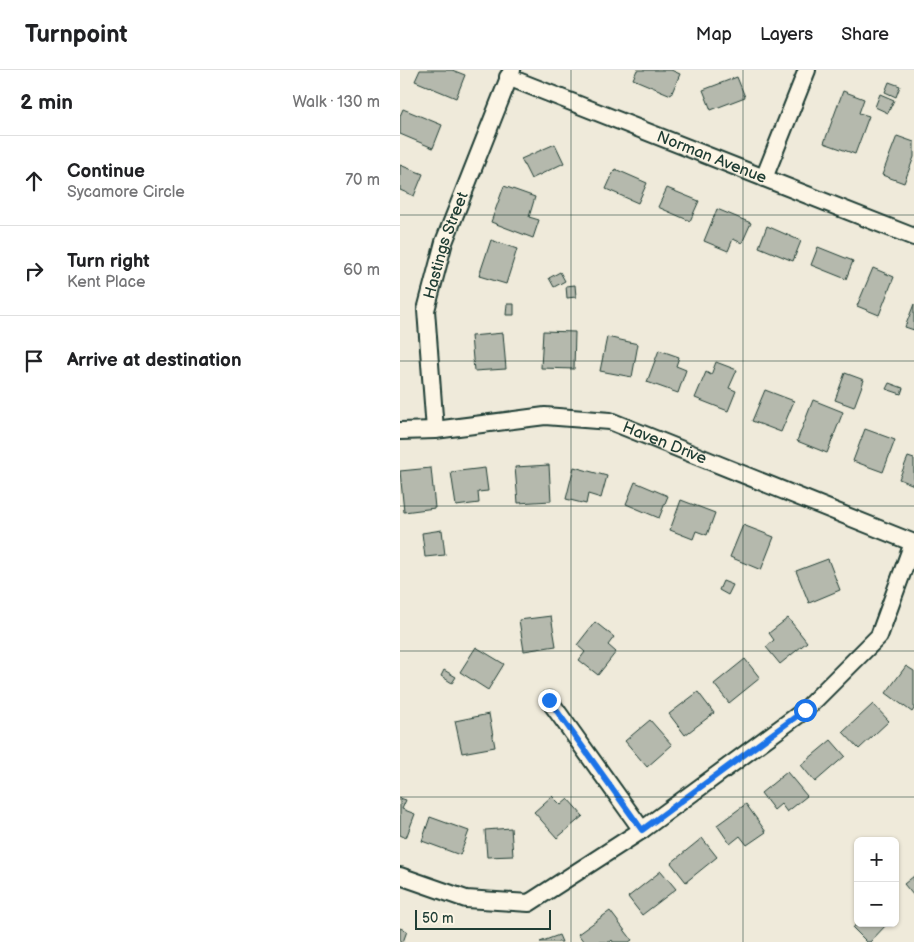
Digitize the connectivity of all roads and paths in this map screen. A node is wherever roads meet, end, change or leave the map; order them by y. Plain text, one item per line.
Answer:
1 (807, 70) edge
2 (510, 74) edge
3 (764, 178) junction
4 (914, 237) edge
5 (435, 430) junction
6 (400, 431) edge
7 (914, 543) edge
8 (549, 700) dead end
9 (642, 830) junction
10 (400, 876) edge

1 - 3 street
2 - 3 street, Norman Avenue
2 - 5 street, Hastings Street
3 - 4 street, Norman Avenue
5 - 6 street, Haven Drive
5 - 7 street, Haven Drive
7 - 9 street
8 - 9 street
9 - 10 street

